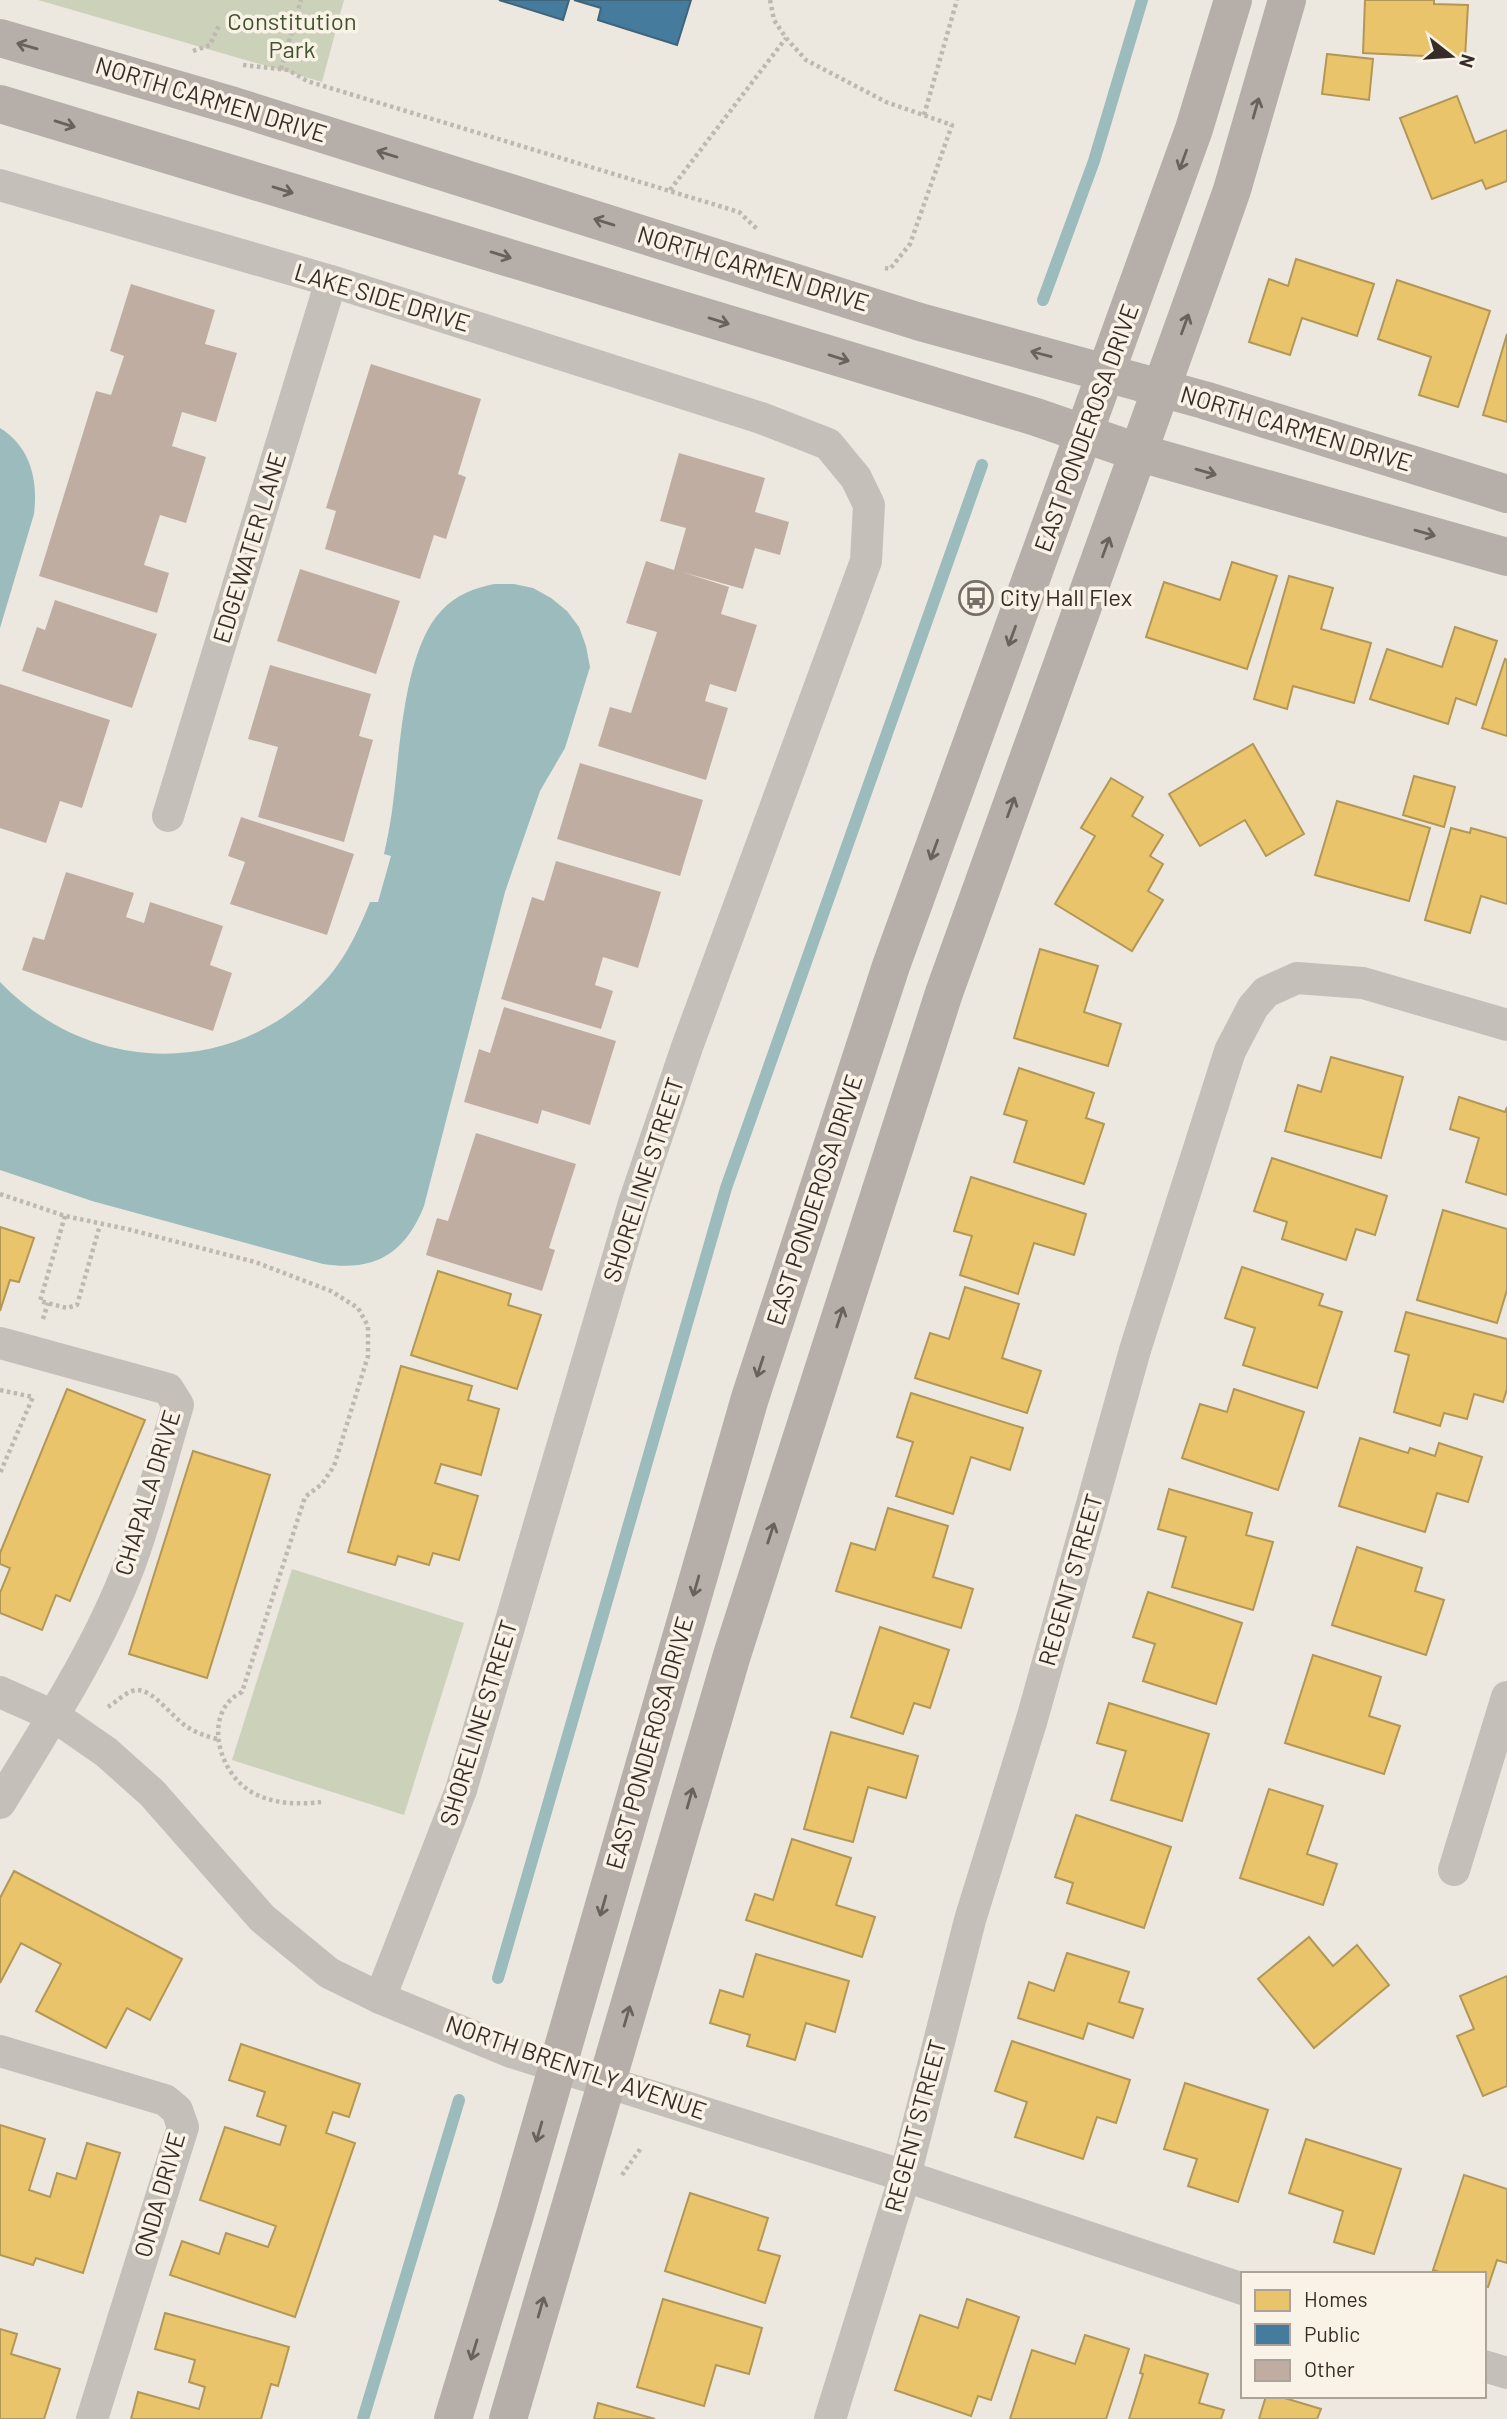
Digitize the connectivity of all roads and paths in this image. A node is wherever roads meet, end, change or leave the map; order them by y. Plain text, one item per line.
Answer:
1 (301, 0) edge
2 (770, 0) edge
3 (957, 0) edge
4 (1233, 0) edge
5 (1286, 0) edge
6 (220, 23) dead end
7 (0, 38) edge
8 (786, 38) junction
9 (205, 54) dead end
10 (231, 62) dead end
11 (281, 69) junction
12 (0, 104) edge
13 (924, 115) junction
14 (0, 185) edge
15 (670, 191) junction
16 (764, 235) dead end
17 (877, 265) dead end
18 (331, 281) junction
19 (1106, 374) junction
20 (1162, 388) junction
21 (761, 418) joint
22 (1085, 434) junction
23 (1140, 453) junction
24 (1507, 494) edge
25 (1507, 557) edge
26 (168, 816) dead end
27 (1507, 1025) edge
28 (0, 1194) edge
29 (65, 1216) junction
30 (100, 1225) junction
31 (0, 1343) edge
32 (0, 1390) edge
33 (0, 1473) edge
34 (0, 1692) edge
35 (1507, 1697) edge
36 (108, 1707) dead end
37 (54, 1716) junction
38 (217, 1739) junction
39 (321, 1802) dead end
40 (0, 1803) edge
41 (1454, 1870) dead end
42 (380, 1998) junction
43 (0, 2051) edge
44 (558, 2066) junction
45 (608, 2082) junction
46 (905, 2176) junction
47 (1241, 2288) edge
48 (1486, 2367) edge
49 (1507, 2373) edge
50 (92, 2419) edge
51 (453, 2419) edge
52 (508, 2419) edge
53 (830, 2419) edge

1 - 11 path
2 - 8 path
3 - 13 path
4 -> 19 main road, EAST PONDEROSA DRIVE
20 -> 5 main road
6 - 9 path
19 -> 7 main road, NORTH CARMEN DRIVE
8 - 13 path
8 - 15 path
10 - 11 path
11 - 15 path
12 -> 22 main road
13 - 17 path
14 - 18 street, LAKE SIDE DRIVE
15 - 16 path
18 - 21 street, LAKE SIDE DRIVE
18 - 26 street, EDGEWATER LANE
19 - 20 main road, NORTH CARMEN DRIVE
19 - 22 main road, EAST PONDEROSA DRIVE
20 - 23 main road
20 - 24 main road, NORTH CARMEN DRIVE
21 - 42 street, SHORELINE STREET
22 - 23 main road
22 -> 44 main road, EAST PONDEROSA DRIVE
23 -> 25 main road
45 -> 23 main road
27 - 46 street, REGENT STREET
28 - 29 path
29 - 30 path
29 - 30 path
30 - 38 path
31 - 37 street, CHAPALA DRIVE
32 - 33 path
34 - 37 street, NORTH BRENTLY AVENUE
35 - 41 street
36 - 38 path
37 - 40 street, CHAPALA DRIVE
37 - 42 street, NORTH BRENTLY AVENUE
38 - 39 path
42 - 44 street, NORTH BRENTLY AVENUE
43 - 50 street, ONDA DRIVE
44 - 45 street, NORTH BRENTLY AVENUE
44 -> 51 main road, EAST PONDEROSA DRIVE
45 - 46 street, NORTH BRENTLY AVENUE
52 -> 45 main road
46 - 47 street, NORTH BRENTLY AVENUE
46 - 53 street, REGENT STREET
48 - 49 street

